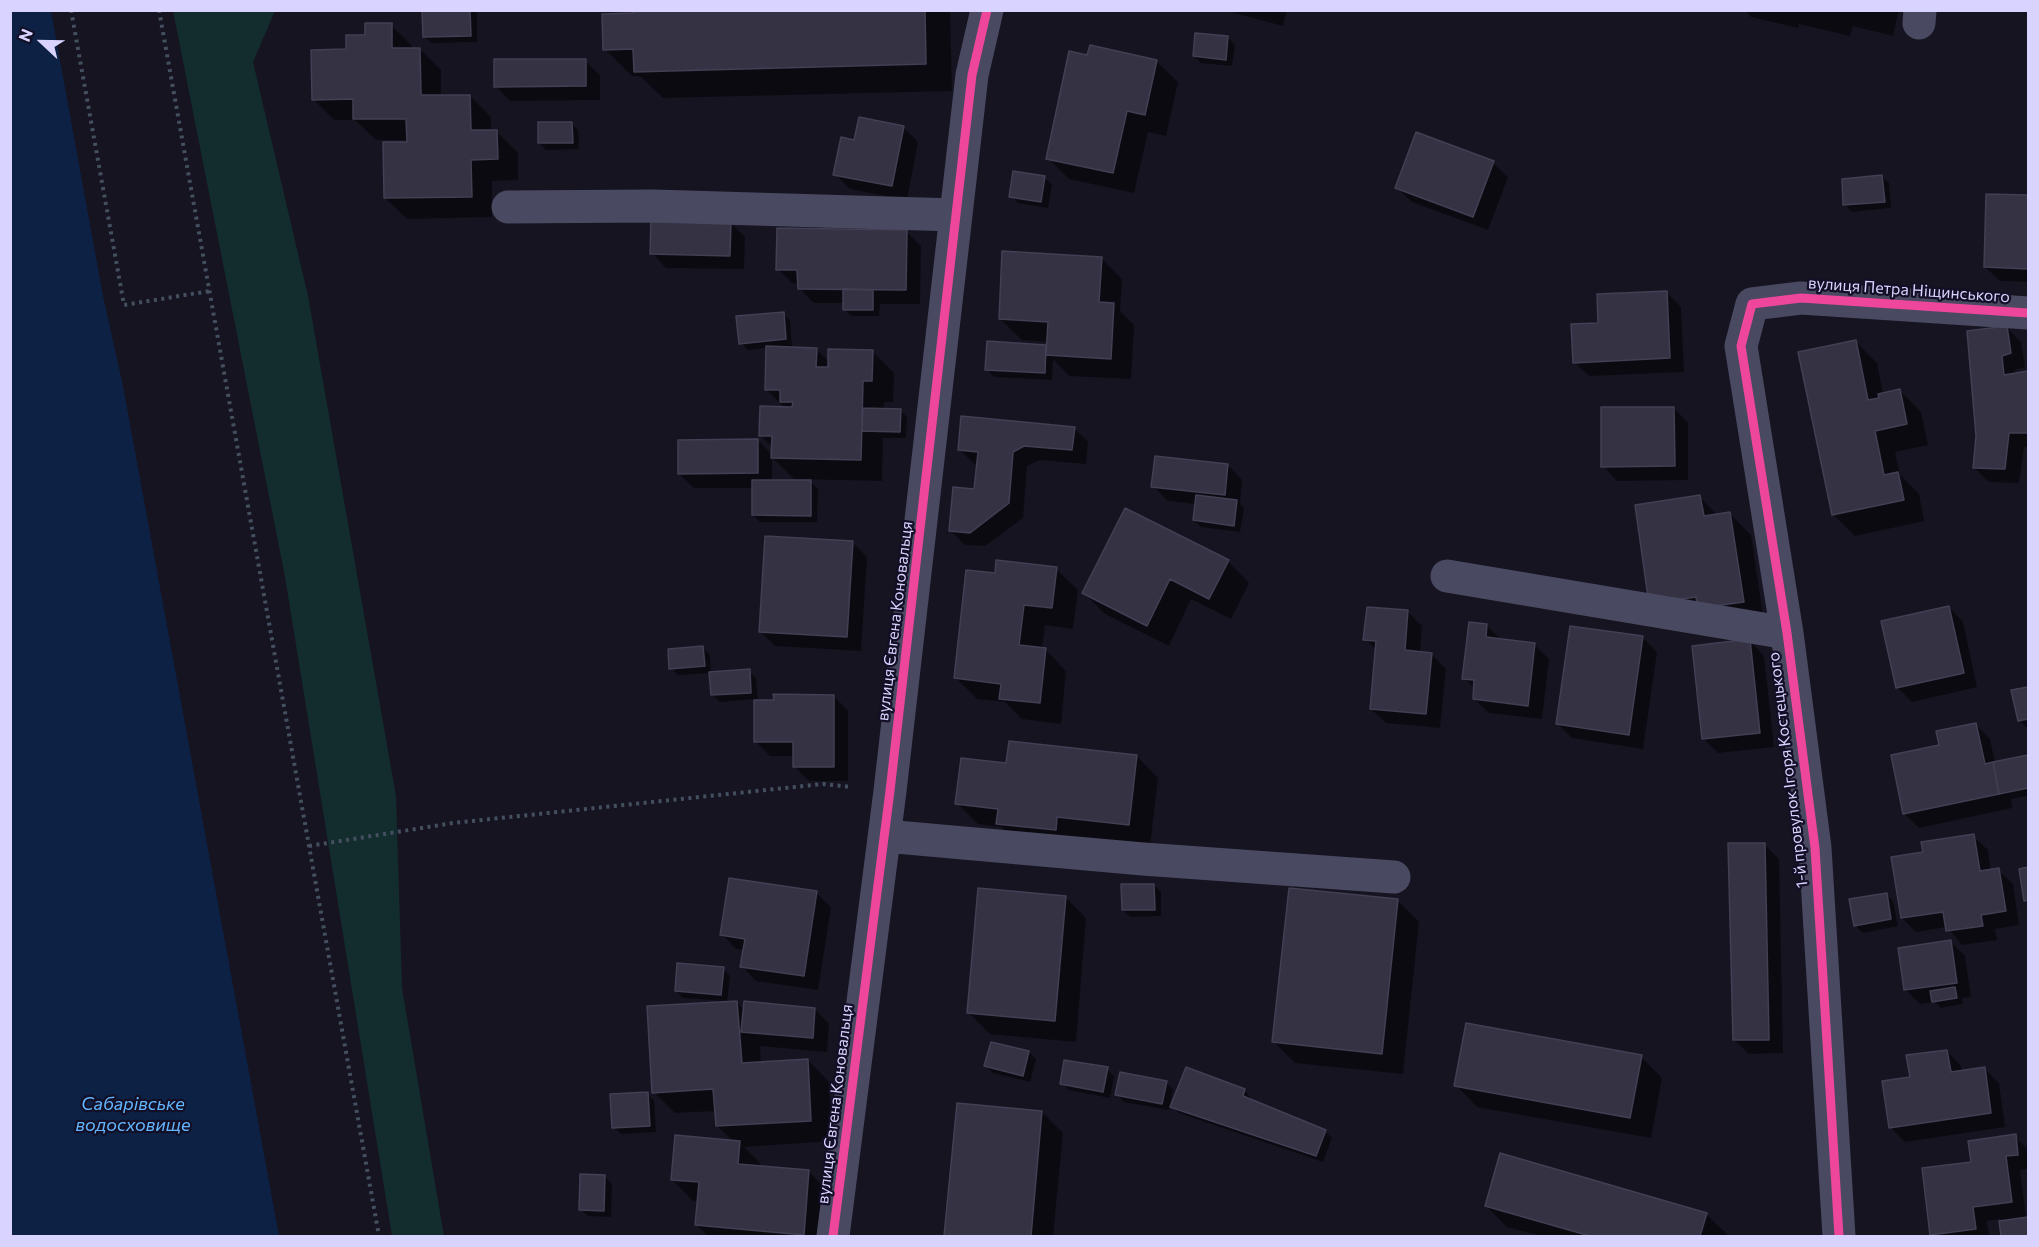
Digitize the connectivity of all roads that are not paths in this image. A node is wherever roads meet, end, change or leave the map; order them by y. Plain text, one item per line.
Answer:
1 (987, 10) edge
2 (508, 207) dead end
3 (956, 215) junction
4 (1752, 304) joint
5 (2028, 313) edge
6 (1448, 576) dead end
7 (1786, 633) junction
8 (885, 836) junction
9 (1394, 877) dead end
10 (833, 1236) edge
11 (1839, 1236) edge

1 - 3 street, вулиця Євгена Коновальця
2 - 3 street
3 - 8 street, вулиця Євгена Коновальця
4 - 5 street, вулиця Петра Ніщинського
4 - 7 street, 1-й провулок Ігоря Костецького
6 - 7 street
7 - 11 street, 1-й провулок Ігоря Костецького
8 - 9 street
8 - 10 street, вулиця Євгена Коновальця

